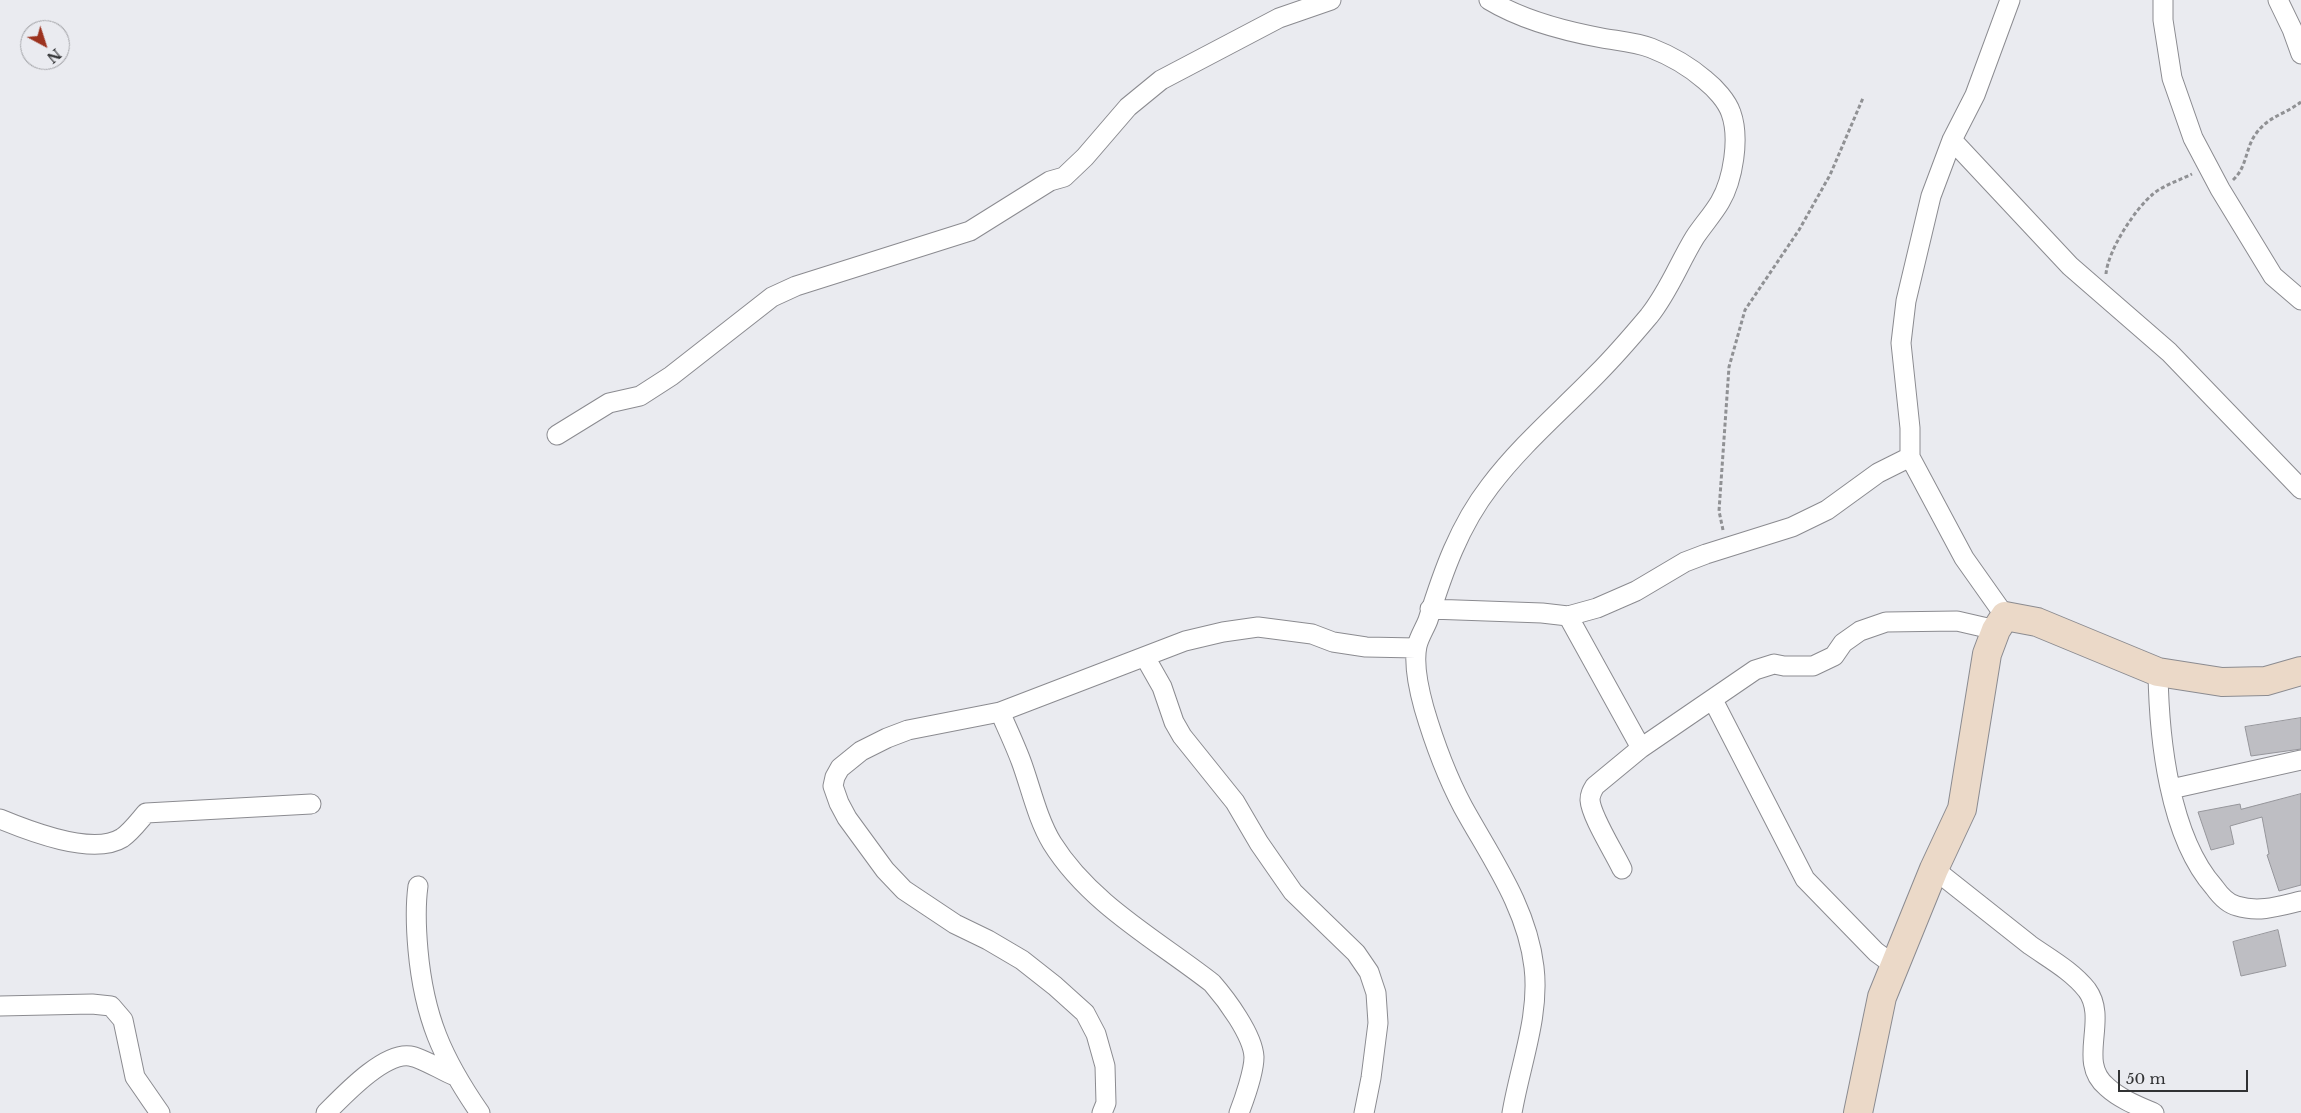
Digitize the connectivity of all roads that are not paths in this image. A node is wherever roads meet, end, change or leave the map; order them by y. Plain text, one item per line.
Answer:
1 (1331, 0) edge
2 (1489, 0) edge
3 (2010, 0) edge
4 (2163, 0) edge
5 (2278, 0) edge
6 (2301, 54) edge
7 (1952, 140) junction
8 (2301, 300) edge
9 (557, 436) dead end
10 (1910, 457) junction
11 (2301, 489) edge
12 (1430, 609) junction
13 (1568, 616) junction
14 (2001, 623) junction
15 (1416, 648) junction
16 (1145, 657) junction
17 (2301, 671) edge
18 (2158, 672) junction
19 (1714, 700) junction
20 (1000, 712) junction
21 (1641, 748) junction
22 (2301, 760) edge
23 (2171, 789) junction
24 (312, 804) dead end
25 (0, 819) edge
26 (1622, 868) dead end
27 (1934, 869) junction
28 (418, 886) dead end
29 (2301, 901) edge
30 (1894, 966) junction
31 (0, 1006) edge
32 (455, 1076) junction
33 (160, 1113) edge
34 (326, 1113) edge
35 (480, 1113) edge
36 (1102, 1113) edge
37 (1238, 1113) edge
38 (1364, 1113) edge
39 (1512, 1113) edge
40 (1858, 1113) edge
41 (2154, 1113) edge

1 - 9 street
2 - 12 street
3 - 7 street
4 - 8 street
5 - 6 street
7 - 10 street
7 - 11 street
10 - 13 street
10 - 14 street
12 - 13 street
12 - 15 street
13 - 21 street
14 - 18 main road
14 - 19 street
14 - 27 main road
15 - 16 street
15 - 39 street
16 - 20 street
16 - 38 street
17 - 18 main road
18 - 23 street
19 - 21 street
19 - 30 street
20 - 36 street
20 - 37 street
21 - 26 street
22 - 23 street
23 - 29 street
24 - 25 street
27 - 30 main road
27 - 41 street
28 - 32 street
30 - 40 main road
31 - 33 street
32 - 34 street
32 - 35 street

